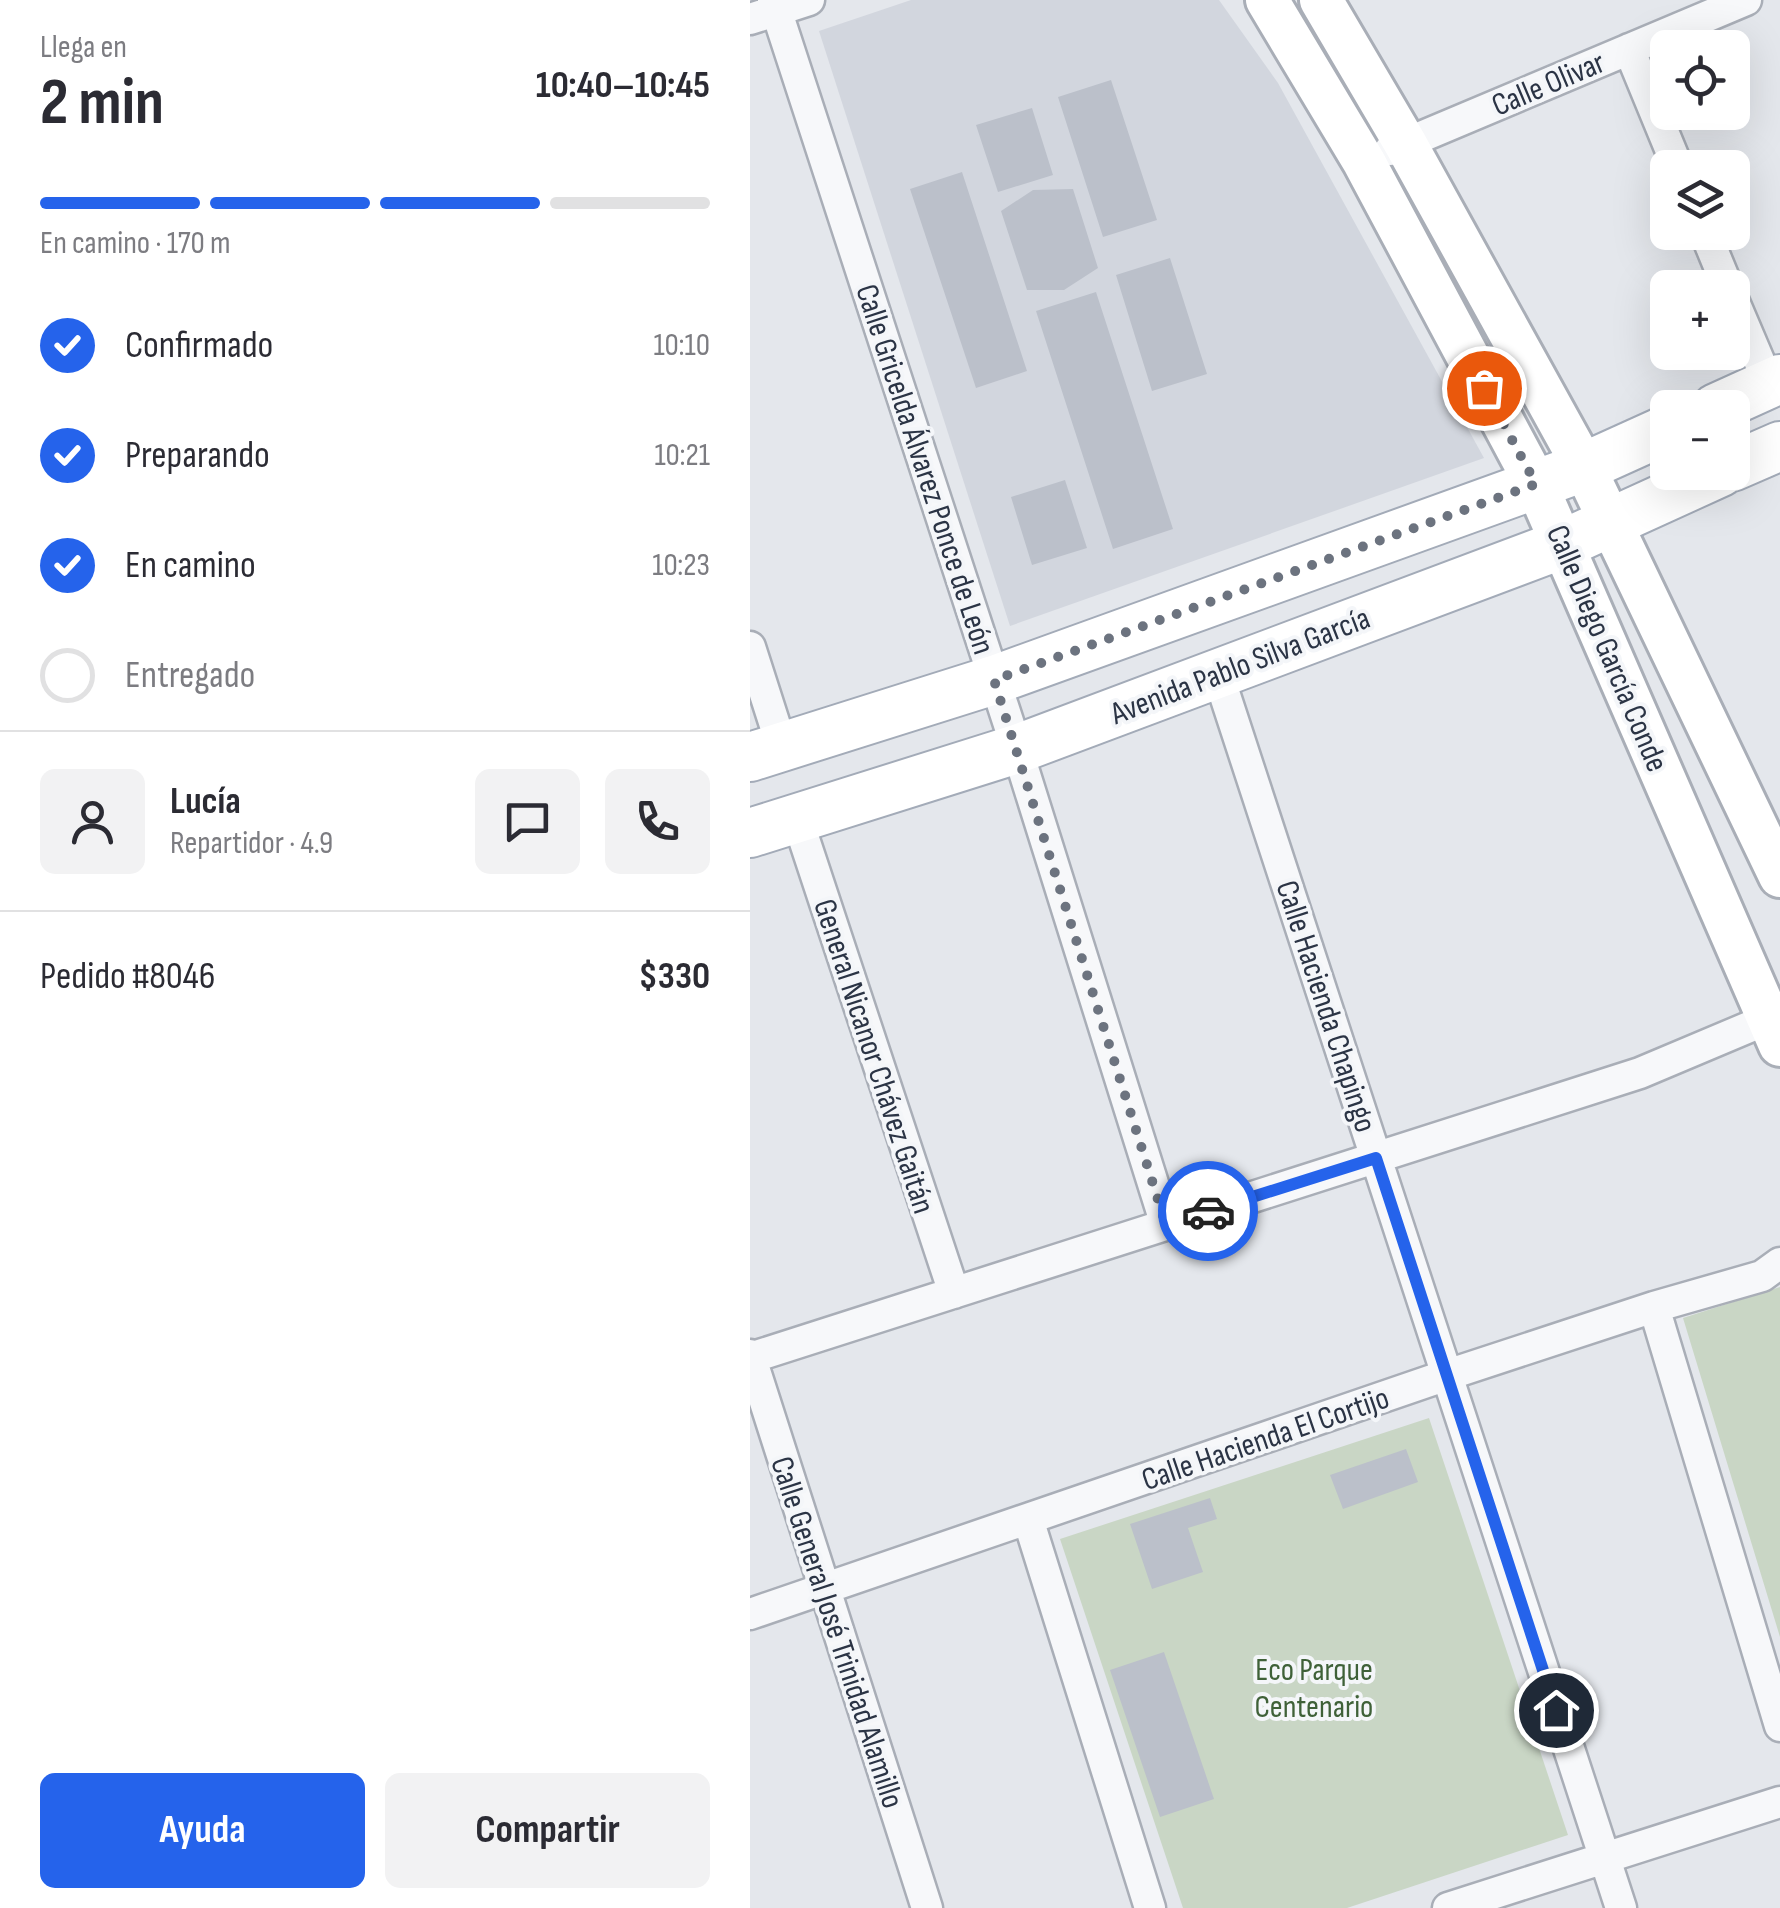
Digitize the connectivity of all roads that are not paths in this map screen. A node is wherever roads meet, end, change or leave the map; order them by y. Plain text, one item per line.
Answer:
1 (809, 0) edge
2 (1267, 0) edge
3 (1321, 0) edge
4 (1746, 0) edge
5 (766, 10) edge
6 (1629, 49) junction
7 (1405, 143) junction
8 (1671, 150) edge
9 (1364, 162) junction
10 (1750, 334) edge
11 (1774, 381) edge
12 (1750, 392) edge
13 (1650, 437) edge
14 (1780, 446) edge
15 (1750, 460) edge
16 (1584, 467) junction
17 (1536, 484) junction
18 (1682, 490) edge
19 (1610, 523) junction
20 (1563, 544) junction
21 (750, 647) edge
22 (1218, 674) junction
23 (994, 680) junction
24 (1017, 749) junction
25 (766, 752) edge
26 (797, 818) junction
27 (750, 833) edge
28 (1780, 876) edge
29 (1776, 1026) edge
30 (1376, 1158) junction
31 (1166, 1225) junction
32 (1780, 1263) edge
33 (954, 1293) junction
34 (1654, 1307) junction
35 (750, 1357) edge
36 (1447, 1375) junction
37 (1028, 1519) junction
38 (824, 1588) junction
39 (750, 1614) edge
40 (1780, 1726) edge
41 (1780, 1802) edge
42 (1604, 1858) junction
43 (926, 1908) edge
44 (1150, 1908) edge
45 (1448, 1908) edge
46 (1620, 1908) edge

1 - 5 street
2 - 9 street, Calle Diego García Conde
3 - 7 street, Calle Diego García Conde
4 - 6 street, Calle Olivar
5 - 23 street, Calle Gricelda Álvarez Ponce de León
6 - 7 street, Calle Olivar
6 - 8 street
7 - 9 street, Calle Olivar
7 - 16 street, Calle Diego García Conde
9 - 17 street, Calle Diego García Conde
10 - 11 street
11 - 12 main road
13 - 16 main road, Avenida Pablo Silva García
14 - 15 main road
16 - 17 main road, Avenida Pablo Silva García
16 - 19 street, Calle Diego García Conde
17 - 20 street, Calle Diego García Conde
17 - 23 main road, Avenida Pablo Silva García
18 - 19 main road, Avenida Pablo Silva García
19 - 20 main road, Avenida Pablo Silva García
19 - 28 street, Calle Diego García Conde
20 - 22 main road, Avenida Pablo Silva García
20 - 29 street, Calle Diego García Conde
21 - 25 street
22 - 24 main road, Avenida Pablo Silva García
22 - 30 street, Calle Hacienda Chapingo
23 - 24 street, Calle Gricelda Álvarez Ponce de León
23 - 25 main road, Avenida Pablo Silva García
24 - 26 main road, Avenida Pablo Silva García
24 - 31 street, Calle Gricelda Álvarez Ponce de León
26 - 27 main road, Avenida Pablo Silva García
26 - 33 street, General Nicanor Chávez Gaitán
29 - 30 street
30 - 31 street
30 - 36 street, Calle Hacienda Chapingo
31 - 33 street
32 - 34 street, Calle Hacienda El Cortijo
33 - 35 street
34 - 36 street, Calle Hacienda El Cortijo
34 - 40 street
35 - 38 street, Calle General José Trinidad Alamillo
36 - 37 street, Calle Hacienda El Cortijo
36 - 42 street, Calle Hacienda Chapingo
37 - 38 street, Calle Hacienda El Cortijo
37 - 44 street
38 - 39 street, Calle Hacienda El Cortijo
38 - 43 street, Calle General José Trinidad Alamillo
41 - 42 street
42 - 45 street
42 - 46 street, Calle Hacienda Chapingo

